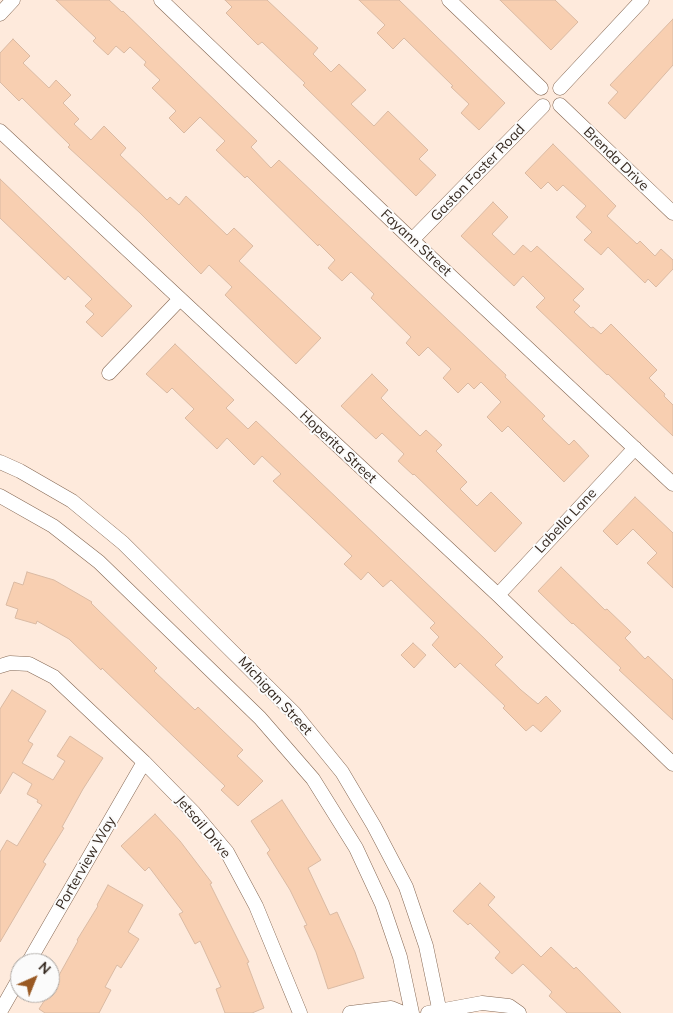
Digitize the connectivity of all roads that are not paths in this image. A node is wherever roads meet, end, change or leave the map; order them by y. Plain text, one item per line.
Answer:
1 (13, 0) edge
2 (161, 0) edge
3 (449, 0) edge
4 (642, 0) edge
5 (0, 14) edge
6 (542, 88) junction
7 (560, 88) junction
8 (543, 106) junction
9 (560, 106) junction
10 (0, 131) edge
11 (673, 213) edge
12 (412, 240) junction
13 (179, 300) junction
14 (109, 373) dead end
15 (635, 448) junction
16 (0, 462) edge
17 (673, 484) edge
18 (0, 496) edge
19 (498, 595) junction
20 (0, 666) edge
21 (144, 762) junction
22 (673, 764) edge
23 (34, 953) edge
24 (10, 994) edge
25 (0, 1012) edge
26 (436, 1012) edge
27 (300, 1013) edge
28 (350, 1013) edge
29 (403, 1013) edge
30 (412, 1013) edge
31 (519, 1013) edge

1 - 5 street
2 - 12 street, Fayann Street
3 - 6 street
4 - 7 street
6 - 7 street
6 - 8 street
7 - 9 street
8 - 9 street
8 - 12 street, Gaston Foster Road
9 - 11 street, Brenda Drive
10 - 13 street, Hoperita Street
12 - 15 street, Fayann Street
13 - 14 street
13 - 19 street, Hoperita Street
15 - 17 street, Fayann Street
15 - 19 street, Labella Lane
16 - 26 street, Michigan Street
18 - 30 street, Michigan Street
19 - 22 street, Hoperita Street
20 - 21 street, Jetsail Drive
21 - 23 street, Porterview Way
21 - 27 street, Jetsail Drive
24 - 25 street
26 - 31 street
28 - 29 street

